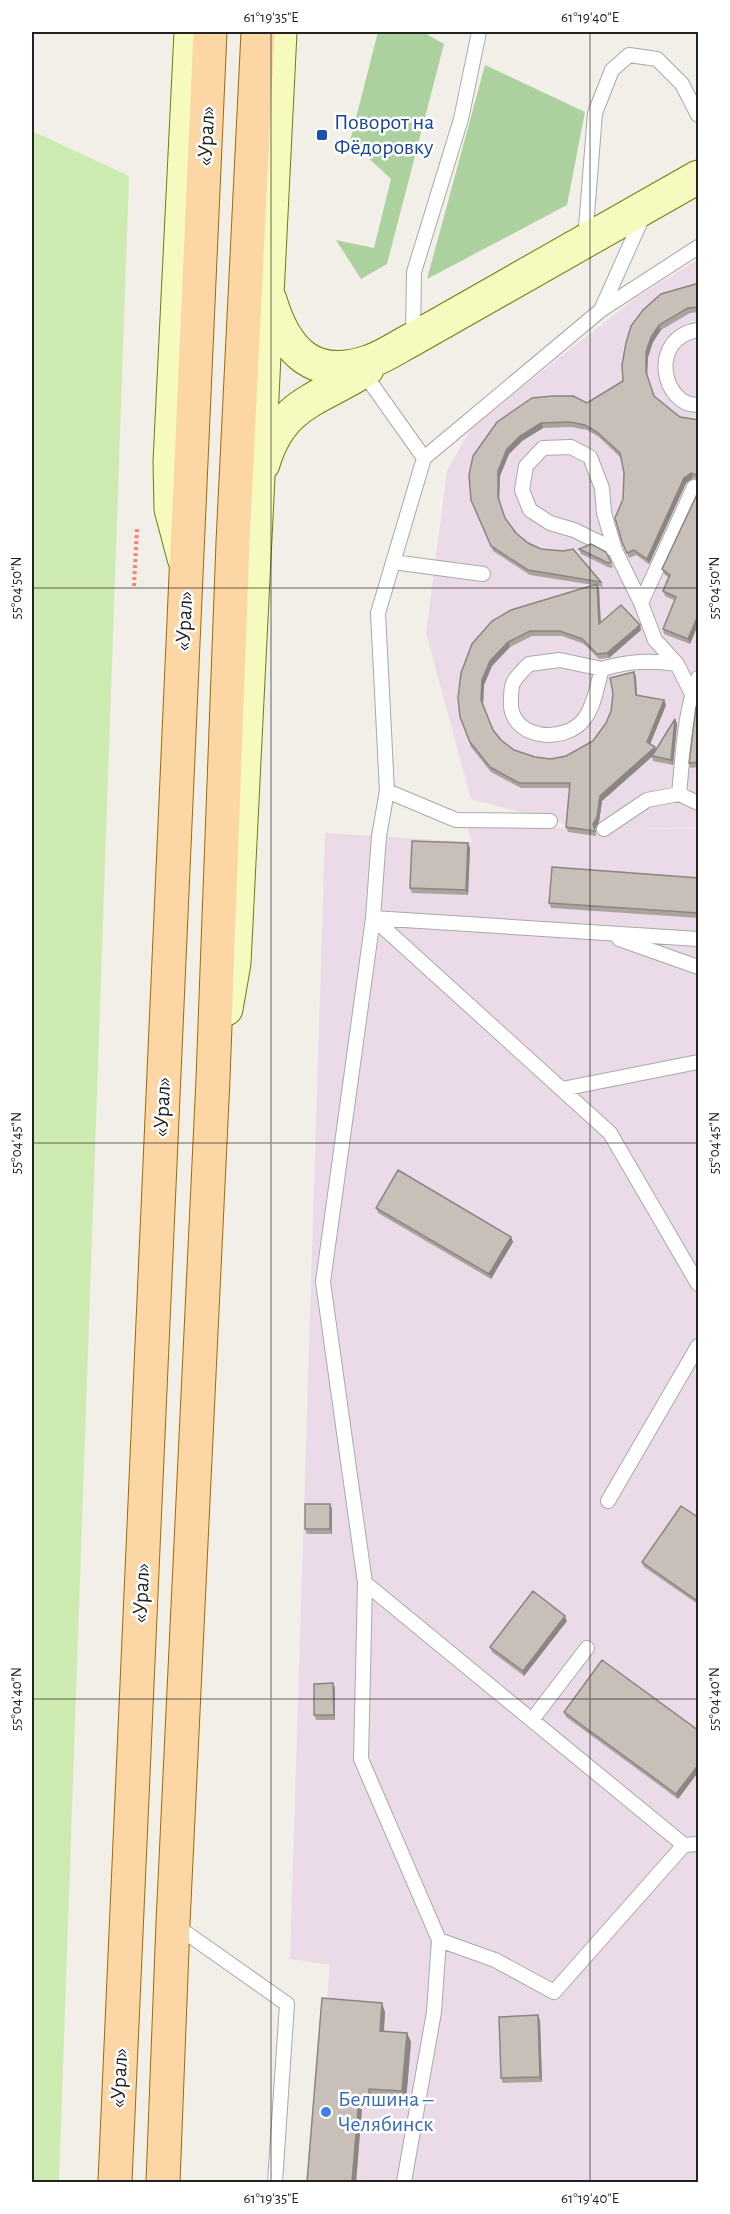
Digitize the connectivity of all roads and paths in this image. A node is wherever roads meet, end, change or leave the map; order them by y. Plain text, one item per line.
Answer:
1 (191, 32) edge
2 (210, 32) edge
3 (258, 32) edge
4 (280, 32) edge
5 (478, 32) edge
6 (699, 115) edge
7 (699, 177) edge
8 (647, 207) junction
9 (585, 243) junction
10 (699, 247) edge
11 (268, 292) junction
12 (601, 310) junction
13 (699, 330) edge
14 (413, 339) junction
15 (363, 372) junction
16 (699, 405) edge
17 (424, 459) junction
18 (694, 487) dead end
19 (255, 514) junction
20 (137, 529) dead end
21 (615, 550) junction
22 (393, 562) junction
23 (186, 567) junction
24 (483, 574) dead end
25 (135, 586) dead end
26 (641, 603) junction
27 (677, 664) junction
28 (602, 669) junction
29 (699, 678) edge
30 (695, 693) edge
31 (387, 791) junction
32 (679, 794) junction
33 (699, 803) edge
34 (550, 822) dead end
35 (604, 829) dead end
36 (373, 918) junction
37 (602, 933) junction
38 (699, 939) edge
39 (699, 967) edge
40 (699, 1062) edge
41 (213, 1079) junction
42 (562, 1089) junction
43 (699, 1284) edge
44 (699, 1346) edge
45 (608, 1501) dead end
46 (364, 1583) junction
47 (586, 1648) dead end
48 (531, 1720) junction
49 (699, 1844) edge
50 (684, 1845) junction
51 (173, 1923) junction
52 (439, 1940) junction
53 (115, 2182) edge
54 (163, 2182) edge
55 (275, 2182) edge
56 (404, 2182) edge

1 - 23 street
2 - 23 main road, «Урал»
3 - 41 main road, «Урал»
4 - 11 street
5 - 14 lane
6 - 9 lane
7 - 8 street
8 - 9 street
8 - 12 lane
9 - 14 street
10 - 12 lane
11 - 14 street
11 - 19 street
12 - 17 lane
13 - 16 lane
14 - 15 street
15 - 17 lane
15 - 19 street
17 - 22 lane
18 - 26 lane
19 - 41 street
20 - 25 path
21 - 21 lane
21 - 26 lane
22 - 24 lane
22 - 31 lane
23 - 53 main road, «Урал»
26 - 27 lane
27 - 28 lane
27 - 30 lane
28 - 28 lane
29 - 30 lane
30 - 32 lane
31 - 34 lane
31 - 36 lane
32 - 33 lane
32 - 35 lane
36 - 37 lane
36 - 42 lane
36 - 46 lane
37 - 38 lane
37 - 39 lane
40 - 42 lane
41 - 51 main road, «Урал»
42 - 43 lane
44 - 45 lane
46 - 48 lane
46 - 52 lane
47 - 48 lane
48 - 50 lane
49 - 50 lane
50 - 52 lane
51 - 54 main road, «Урал»
51 - 55 lane
52 - 56 lane

